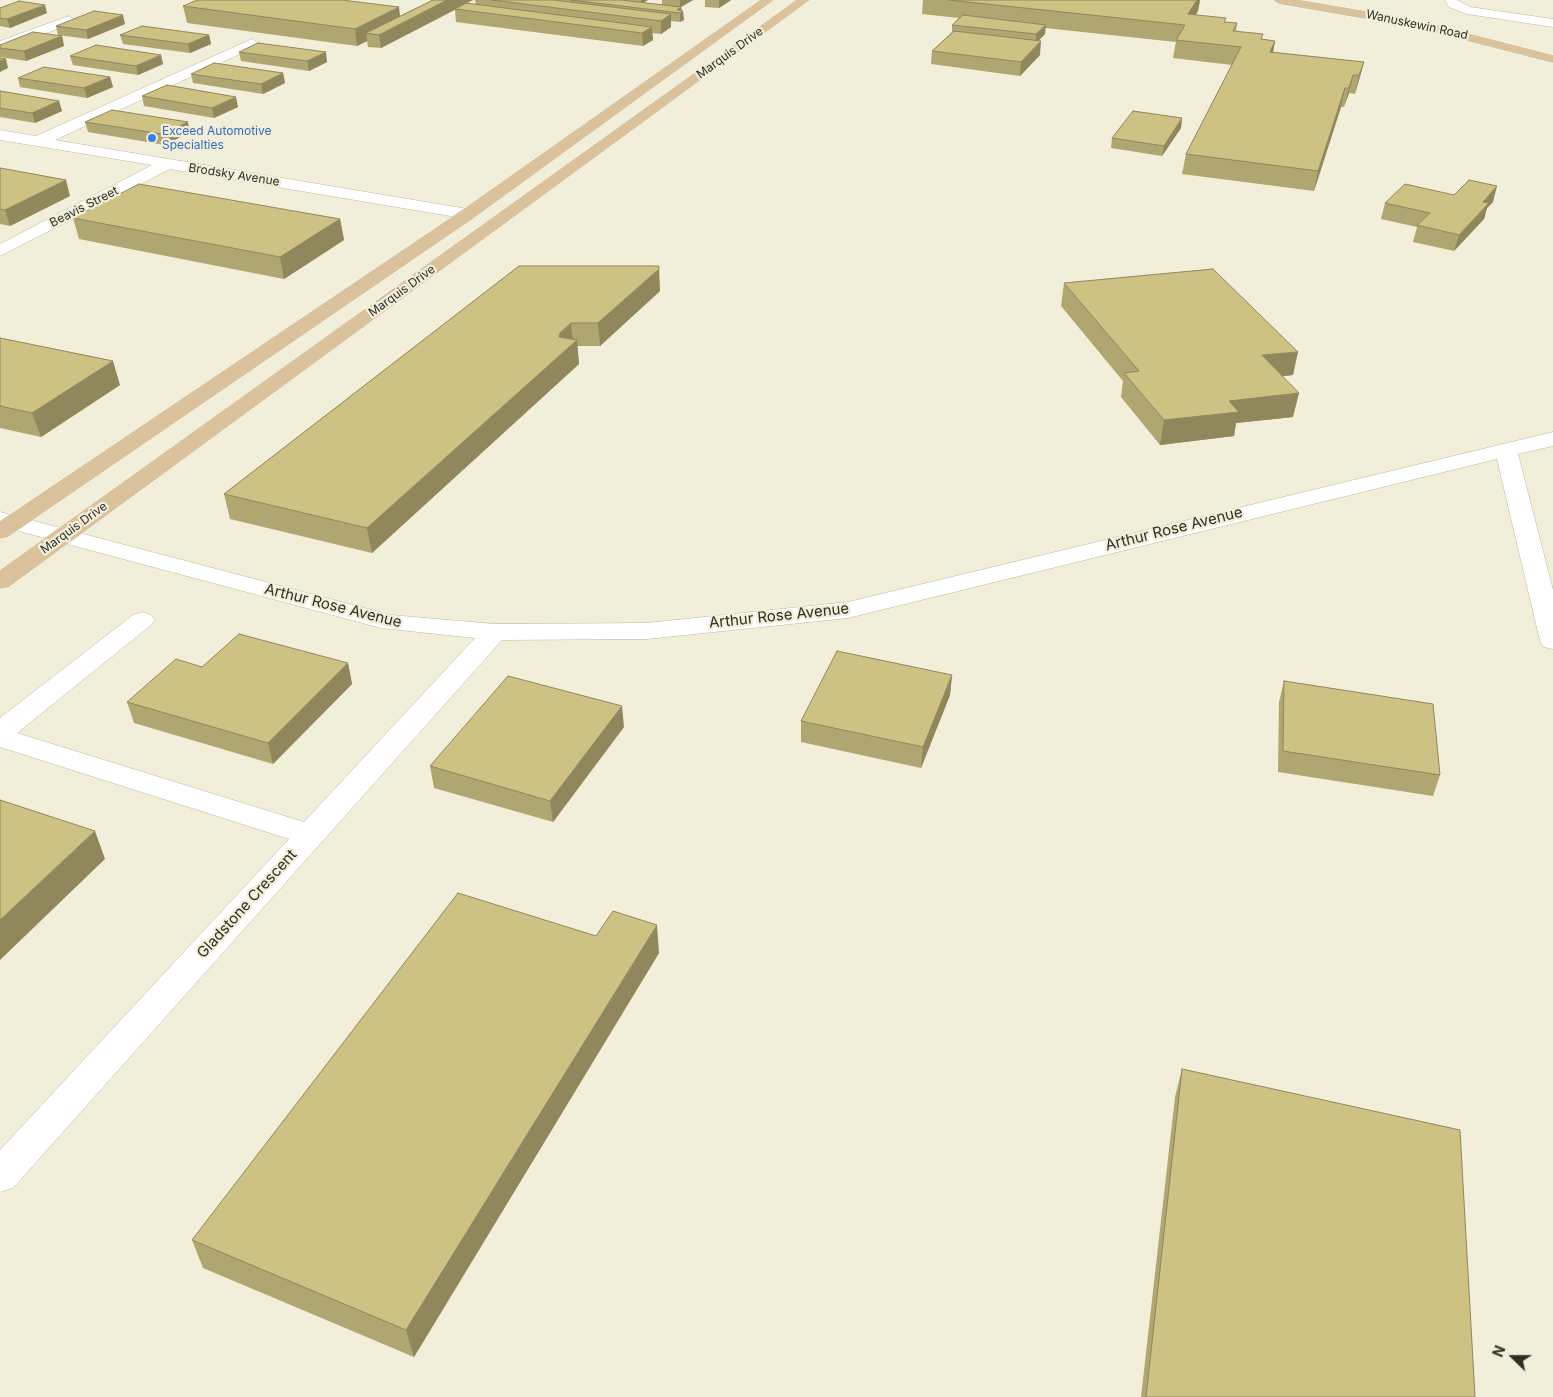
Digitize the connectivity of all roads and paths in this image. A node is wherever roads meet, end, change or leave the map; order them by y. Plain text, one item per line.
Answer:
1 (768, 0) edge
2 (804, 0) edge
3 (1279, 0) edge
4 (1336, 0) edge
5 (1451, 0) edge
6 (68, 20) edge
7 (1553, 23) edge
8 (252, 43) edge
9 (0, 46) edge
10 (1553, 48) edge
11 (1553, 59) edge
12 (0, 135) edge
13 (39, 141) junction
14 (167, 164) junction
15 (468, 214) junction
16 (0, 251) edge
17 (1553, 440) edge
18 (1506, 451) junction
19 (4, 524) edge
20 (64, 535) junction
21 (0, 582) edge
22 (142, 620) dead end
23 (495, 632) junction
24 (1553, 641) edge
25 (0, 732) edge
26 (0, 737) edge
27 (310, 835) junction
28 (0, 1176) edge

1 - 15 main road, Marquis Drive
2 - 20 main road, Marquis Drive
3 - 11 main road, Wanuskewin Road
4 - 10 main road, Wanuskewin Road
5 - 7 street
6 - 9 street
8 - 13 street
12 - 13 street, Brodsky Avenue
13 - 14 street, Brodsky Avenue
14 - 15 street, Brodsky Avenue
14 - 16 street, Beavis Street
15 - 19 main road, Marquis Drive
17 - 18 street, Arthur Rose Avenue
18 - 23 street, Arthur Rose Avenue
18 - 24 street
19 - 20 street, Arthur Rose Avenue
20 - 21 main road, Marquis Drive
20 - 23 street, Arthur Rose Avenue
22 - 25 street
23 - 27 street, Gladstone Crescent
26 - 27 street
27 - 28 street, Gladstone Crescent

